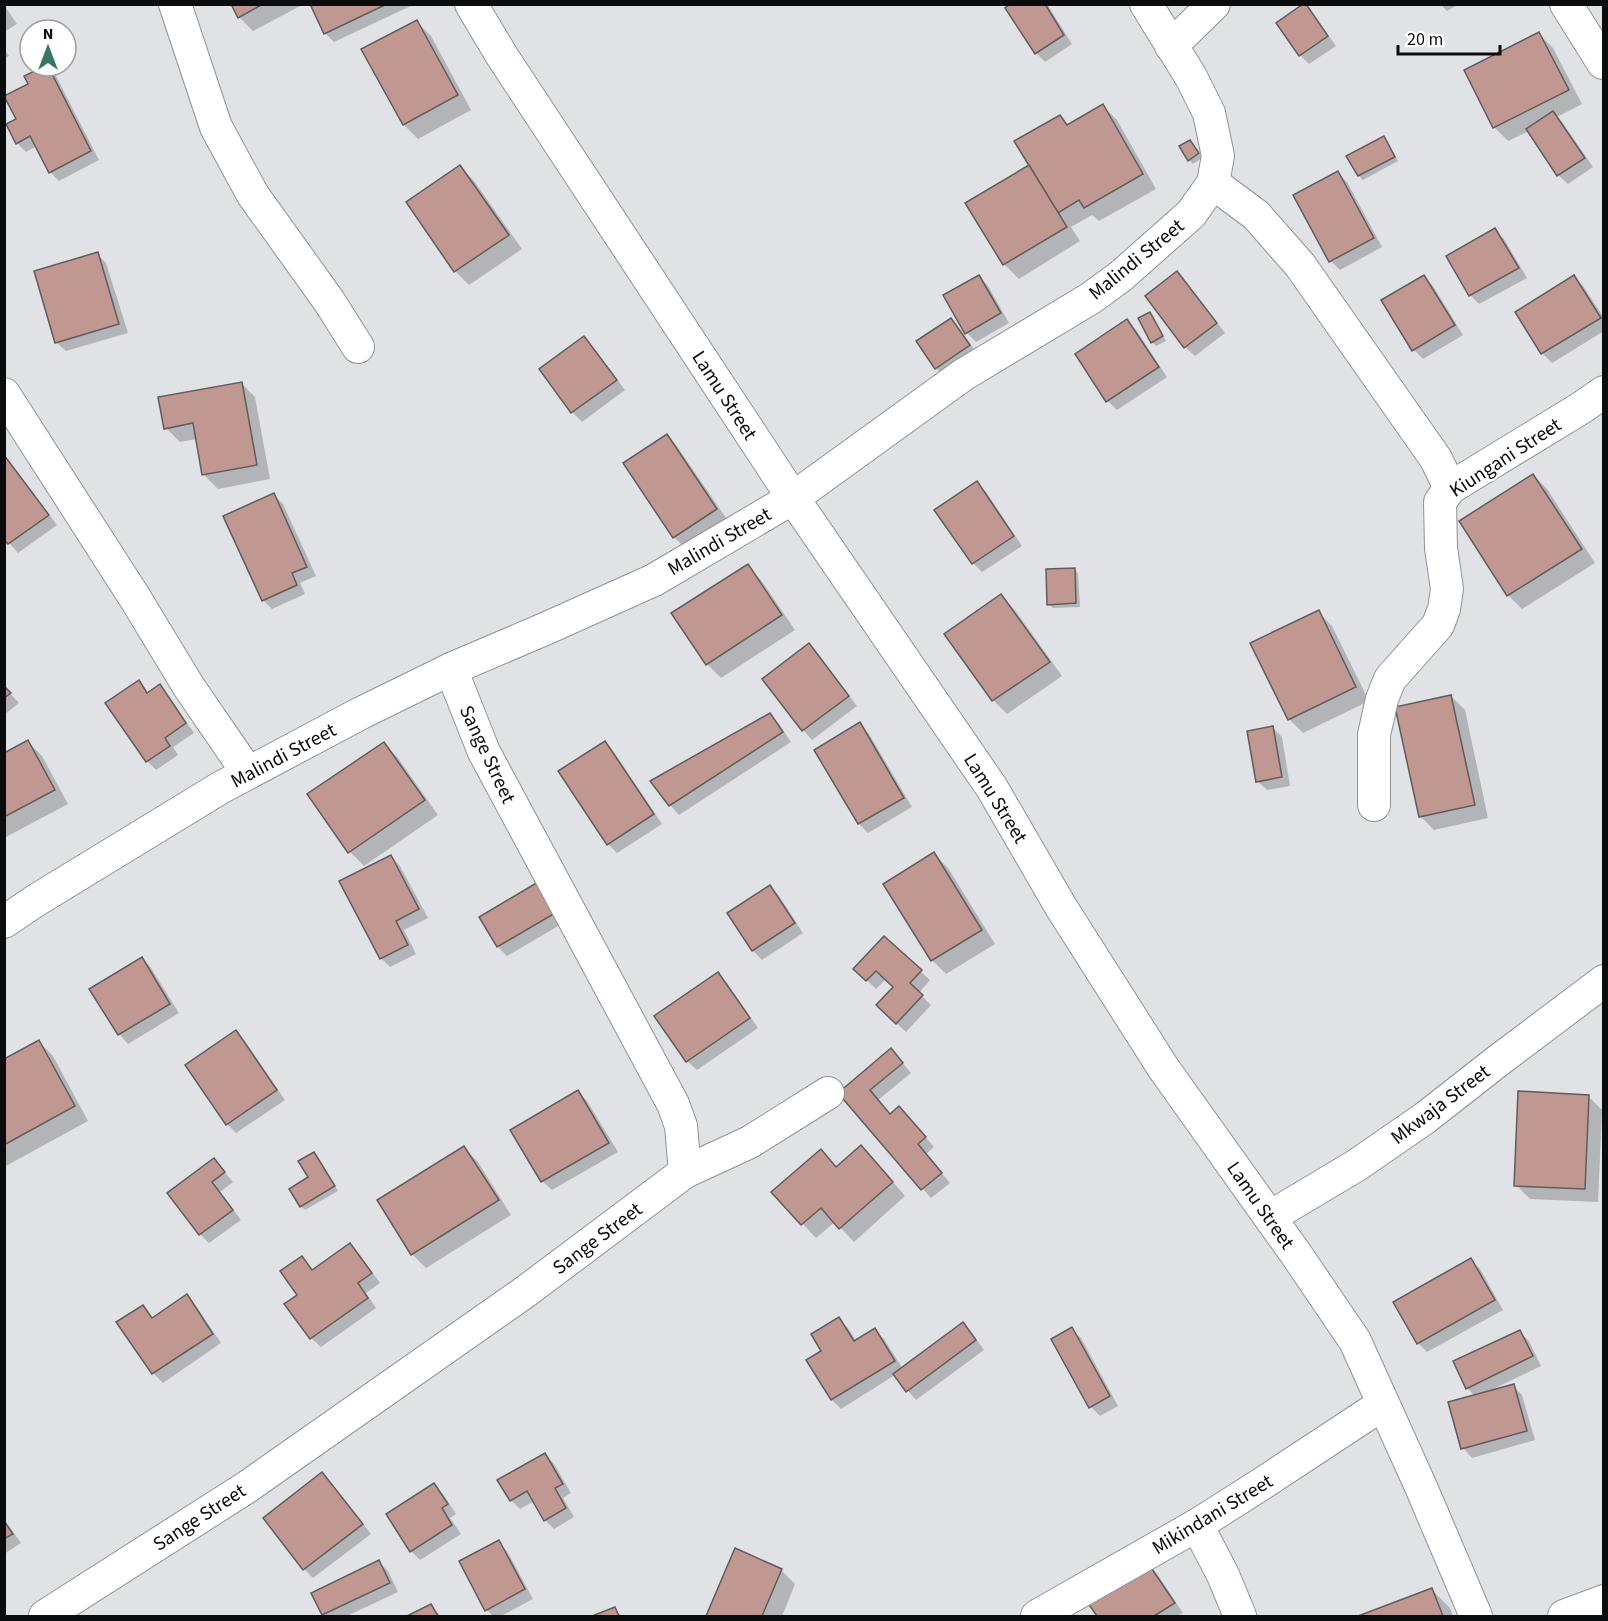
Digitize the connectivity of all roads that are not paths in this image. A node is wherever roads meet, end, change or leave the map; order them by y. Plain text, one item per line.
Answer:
1 (175, 4) edge
2 (471, 4) edge
3 (1146, 4) edge
4 (1214, 4) edge
5 (1566, 4) edge
6 (1171, 46) junction
7 (1603, 63) edge
8 (1213, 183) junction
9 (357, 347) dead end
10 (1604, 392) edge
11 (4, 394) edge
12 (1450, 488) junction
13 (793, 498) junction
14 (451, 669) junction
15 (248, 773) junction
16 (1374, 805) dead end
17 (4, 922) edge
18 (1604, 981) edge
19 (828, 1093) dead end
20 (685, 1172) junction
21 (1270, 1217) junction
22 (1383, 1404) junction
23 (1197, 1525) junction
24 (1604, 1601) edge
25 (45, 1617) edge
26 (1037, 1617) edge
27 (1240, 1617) edge
28 (1476, 1617) edge
29 (1564, 1617) edge

1 - 9 street
2 - 13 street, Lamu Street
3 - 6 street, Malindi Street
4 - 6 street
5 - 7 street
6 - 8 street, Malindi Street
8 - 12 street
8 - 13 street, Malindi Street
10 - 12 street, Kiungani Street
11 - 15 street
12 - 16 street, Kiungani Street
13 - 14 street, Malindi Street
13 - 21 street, Lamu Street
14 - 15 street, Malindi Street
14 - 20 street, Sange Street
15 - 17 street, Malindi Street
18 - 21 street, Mkwaja Street
19 - 20 street
20 - 25 street, Sange Street
21 - 22 street, Lamu Street
22 - 23 street, Mikindani Street
22 - 28 street, Lamu Street
23 - 26 street, Mikindani Street
23 - 27 street
24 - 29 street

